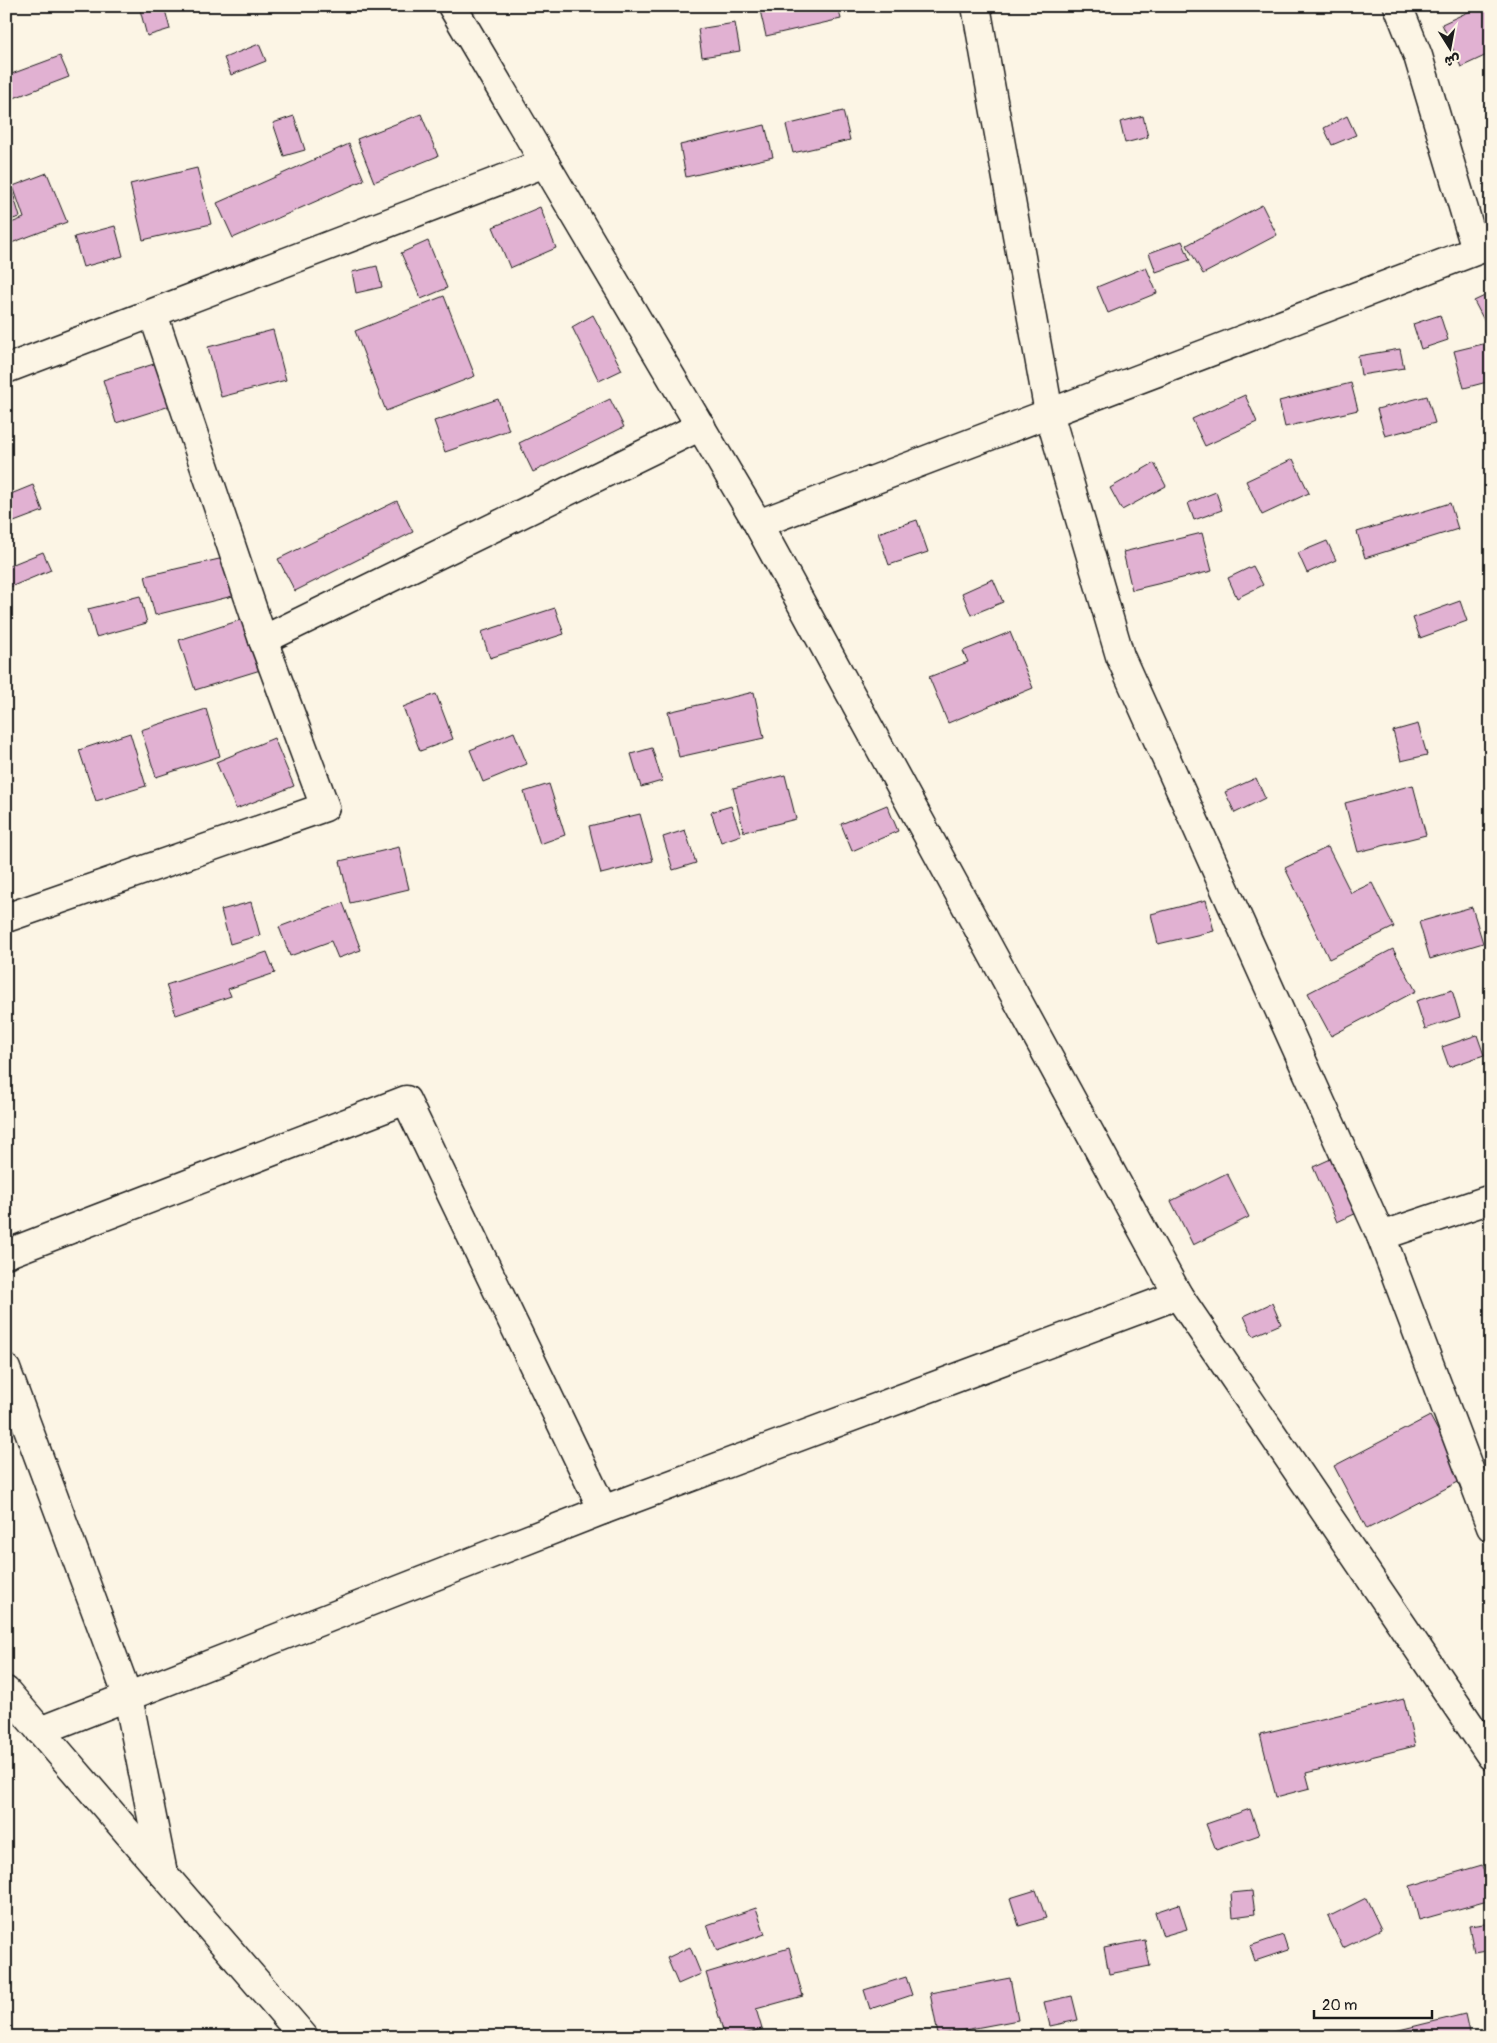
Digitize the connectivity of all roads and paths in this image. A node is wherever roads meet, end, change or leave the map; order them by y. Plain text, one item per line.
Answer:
1 (452, 6) edge
2 (976, 6) edge
3 (1398, 6) edge
4 (545, 163) junction
5 (1483, 248) edge
6 (153, 314) junction
7 (6, 369) edge
8 (1048, 413) junction
9 (701, 426) junction
10 (758, 524) junction
11 (263, 640) junction
12 (6, 918) edge
13 (1491, 1198) edge
14 (1381, 1236) junction
15 (6, 1254) edge
16 (1178, 1295) junction
17 (6, 1369) edge
18 (603, 1510) junction
19 (1491, 1526) edge
20 (6, 1691) edge
21 (128, 1697) junction
22 (40, 1731) junction
23 (1491, 1756) edge
24 (163, 1874) junction
25 (304, 2037) edge

1 - 4 street
2 - 8 street
3 - 5 street
4 - 6 street
4 - 9 street
5 - 8 street
6 - 7 street
6 - 11 street
8 - 10 street
8 - 14 street
9 - 10 street
9 - 11 street
10 - 16 street
11 - 12 street
13 - 14 street
14 - 19 street
15 - 18 street
16 - 18 street
16 - 23 street
17 - 21 street
18 - 21 street
20 - 22 street
21 - 22 street
21 - 24 street
22 - 24 street
24 - 25 street

